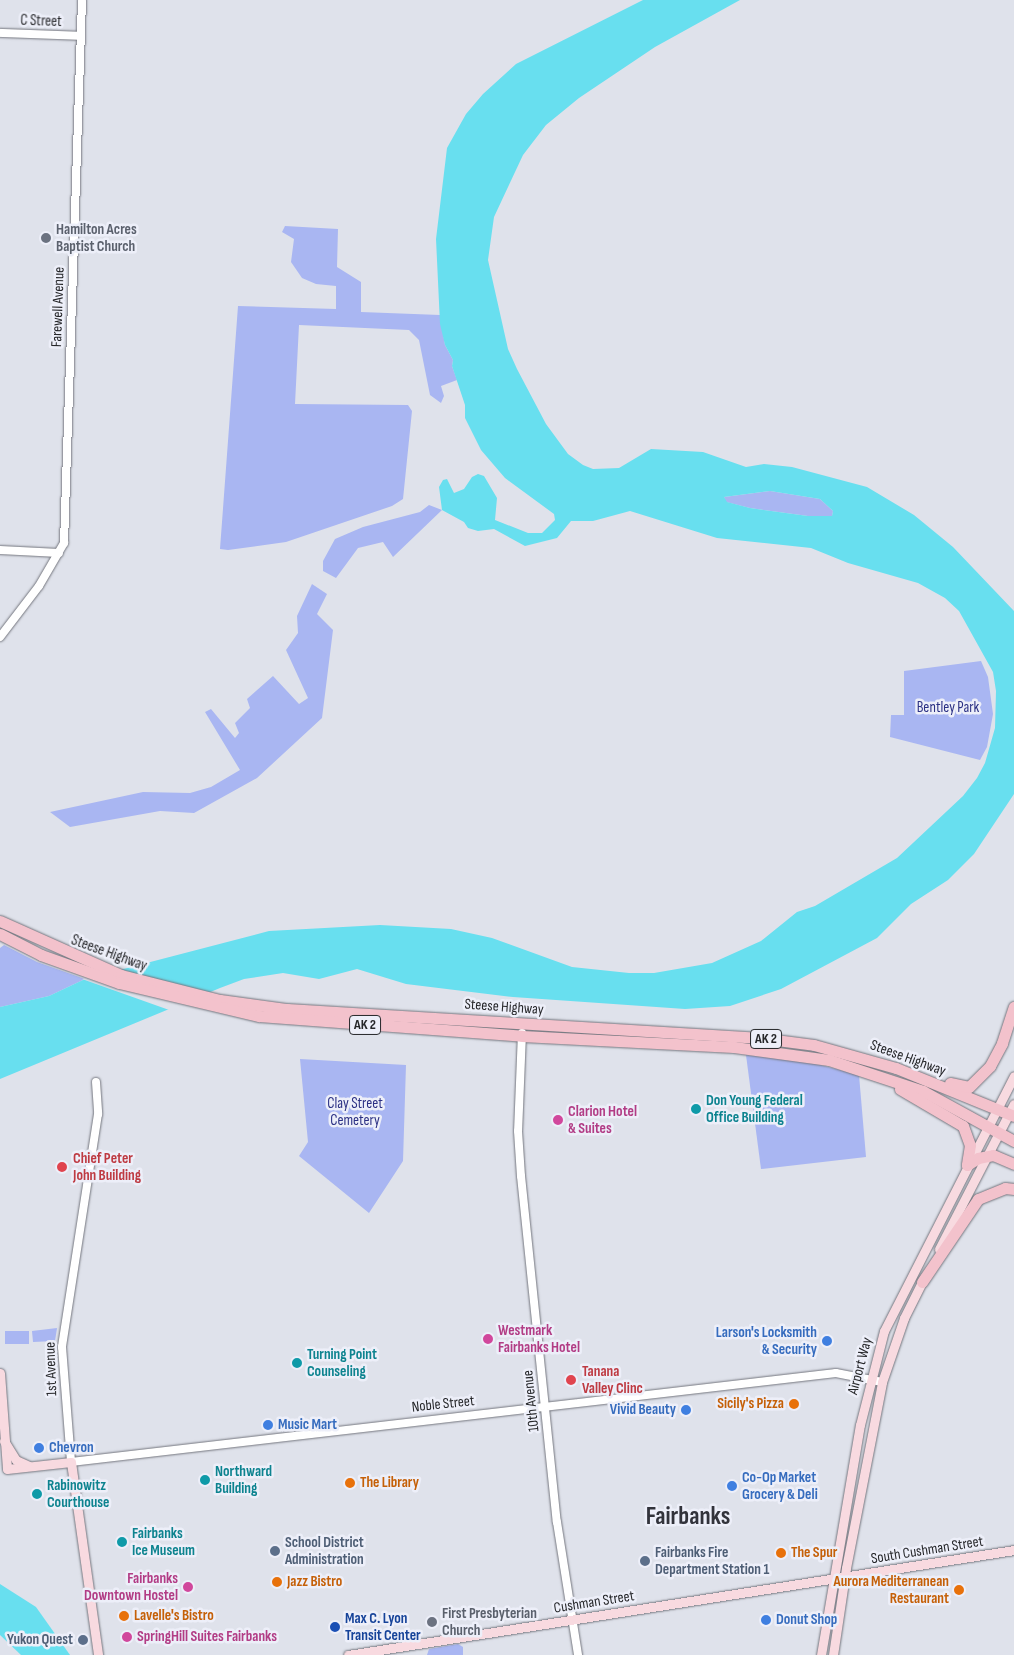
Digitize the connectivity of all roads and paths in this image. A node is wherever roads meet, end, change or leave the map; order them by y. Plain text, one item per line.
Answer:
1 (82, 0) edge
2 (0, 33) edge
3 (81, 36) junction
4 (0, 550) edge
5 (59, 553) junction
6 (0, 637) edge
7 (0, 921) edge
8 (0, 934) edge
9 (1014, 1007) edge
10 (523, 1024) junction
11 (522, 1036) junction
12 (846, 1052) junction
13 (849, 1066) junction
14 (1014, 1076) edge
15 (96, 1082) dead end
16 (1009, 1110) edge
17 (988, 1124) junction
18 (999, 1132) junction
19 (1014, 1141) edge
20 (987, 1155) junction
21 (1014, 1164) edge
22 (967, 1165) junction
23 (1014, 1189) edge
24 (922, 1282) junction
25 (0, 1373) edge
26 (869, 1378) junction
27 (882, 1382) junction
28 (545, 1407) junction
29 (4, 1441) junction
30 (71, 1462) junction
31 (30, 1466) junction
32 (1014, 1550) edge
33 (844, 1577) junction
34 (832, 1579) junction
35 (573, 1620) junction
36 (98, 1655) edge
37 (348, 1655) edge
38 (578, 1655) edge
39 (821, 1655) edge
40 (833, 1655) edge

1 - 3 street, Farewell Avenue
2 - 3 street, C Street
3 - 5 street, Farewell Avenue
4 - 5 street
5 - 6 street, Farewell Avenue
7 - 10 highway, Steese Highway / AK 2
8 - 11 highway, Steese Highway / AK 2
9 - 12 highway
10 - 11 street, 10th Avenue
10 - 12 highway, Steese Highway / AK 2
11 - 13 highway, Steese Highway / AK 2
11 - 28 street, 10th Avenue
12 - 16 highway, Steese Highway / AK 2
13 - 17 highway, Steese Highway / AK 2
13 - 22 highway
14 - 16 main road
15 - 30 street, 1st Avenue
16 - 17 main road, Airport Way
16 - 18 main road, Airport Way
17 - 18 highway, Steese Highway / AK 2
17 - 22 main road, Airport Way
18 - 19 highway, AK 2
18 - 20 main road, Airport Way
20 - 21 highway
20 - 22 highway
20 - 24 main road, Airport Way
22 - 26 main road, Airport Way
23 - 24 highway
24 - 27 main road, Airport Way
25 - 29 main road
26 - 27 street, Noble Street
26 - 28 street, Noble Street
26 - 34 main road, Airport Way
27 - 33 main road, Airport Way
28 - 30 street, Noble Street
28 - 35 street, 10th Avenue
29 - 31 main road
29 - 31 main road, Noble Street
30 - 31 main road, Noble Street
30 - 36 main road, 1st Avenue
32 - 33 main road, South Cushman Street
33 - 34 main road, Cushman Street
33 - 40 main road, Airport Way
34 - 35 main road, Cushman Street
34 - 39 main road, Airport Way
35 - 37 main road, Cushman Street
35 - 38 street, 10th Avenue

